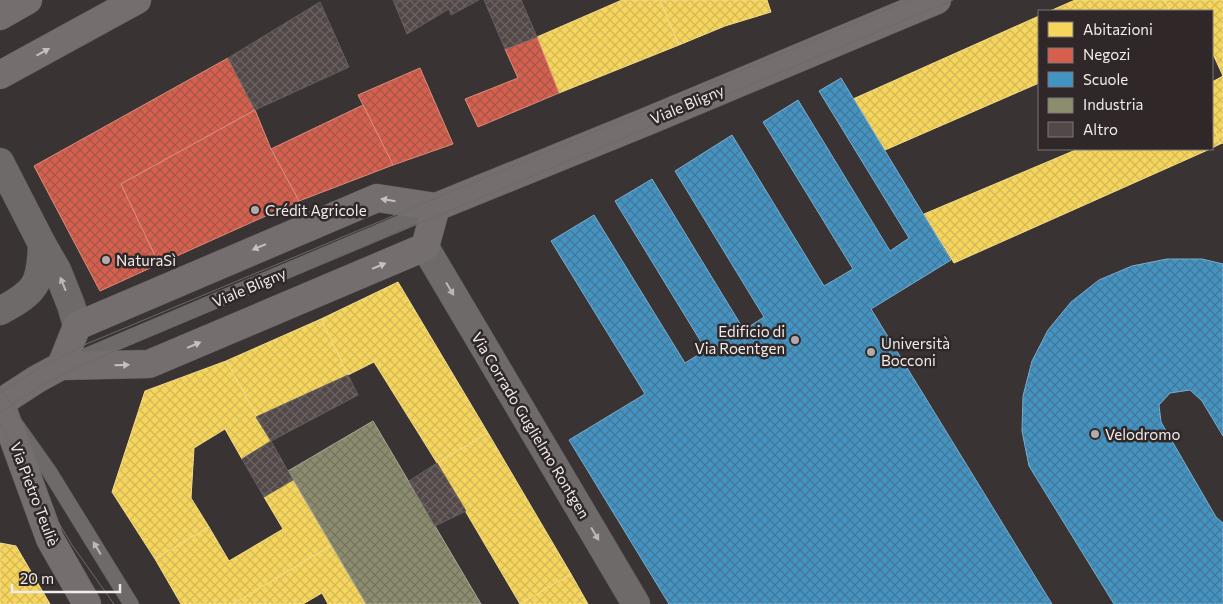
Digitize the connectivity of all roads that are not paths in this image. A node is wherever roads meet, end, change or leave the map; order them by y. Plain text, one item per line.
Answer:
1 (28, 0) edge
2 (137, 0) edge
3 (937, 0) edge
4 (0, 16) edge
5 (0, 75) edge
6 (0, 162) edge
7 (436, 207) junction
8 (42, 244) junction
9 (425, 247) junction
10 (0, 311) edge
11 (78, 326) junction
12 (61, 366) junction
13 (0, 403) edge
14 (87, 604) edge
15 (131, 604) edge
16 (636, 604) edge

1 - 4 street
5 -> 2 street
3 - 7 street, Viale Bligny
6 - 8 street
7 - 9 street
7 -> 11 street
7 - 12 lane, Viale Bligny
8 - 10 street
11 -> 8 street
12 -> 9 street, Viale Bligny
9 -> 16 street, Via Corrado Guglielmo Rontgen
11 - 12 street
12 - 13 street
13 - 14 street, Via Pietro Teuliè
15 -> 13 lane, Via Pietro Teuliè

